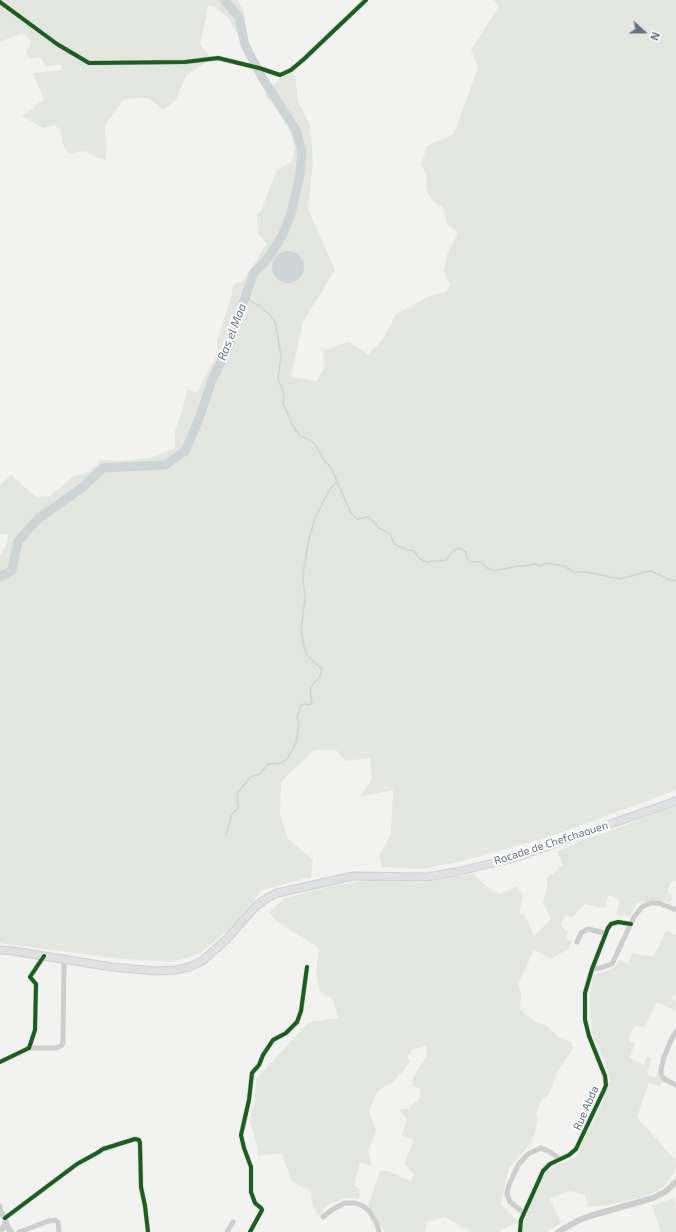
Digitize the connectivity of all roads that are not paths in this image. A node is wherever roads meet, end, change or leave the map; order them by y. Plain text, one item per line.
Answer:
1 (366, 0) edge
2 (0, 2) edge
3 (676, 801) edge
4 (676, 910) edge
5 (631, 924) junction
6 (605, 933) junction
7 (577, 942) dead end
8 (0, 950) edge
9 (44, 956) junction
10 (64, 959) junction
11 (307, 967) dead end
12 (592, 968) junction
13 (676, 1032) edge
14 (28, 1048) junction
15 (0, 1062) edge
16 (676, 1085) edge
17 (560, 1159) junction
18 (676, 1182) edge
19 (524, 1213) junction
20 (2, 1215) edge
21 (323, 1217) dead end
22 (233, 1222) dead end
23 (2, 1231) edge
24 (11, 1232) edge
25 (19, 1232) edge
26 (59, 1232) edge
27 (148, 1232) edge
28 (227, 1232) edge
29 (250, 1232) edge
30 (379, 1232) edge
31 (520, 1232) edge
32 (558, 1232) edge

1 - 2 street
3 - 10 main road, Rocade de Chefchaouen
4 - 5 street
5 - 6 street
5 - 12 street
6 - 7 street
6 - 12 street, Rue Abda
8 - 9 main road, Rocade de Chefchaouen
9 - 10 main road, Rocade de Chefchaouen
9 - 14 street
10 - 14 street
11 - 29 street
12 - 17 street, Rue Abda
13 - 16 street
14 - 15 street
17 - 19 street, Rue Abda
17 - 19 street
18 - 32 street
19 - 31 street, Rue Abda
20 - 23 street
20 - 24 street
20 - 27 street
21 - 30 street
22 - 28 street
25 - 26 street

